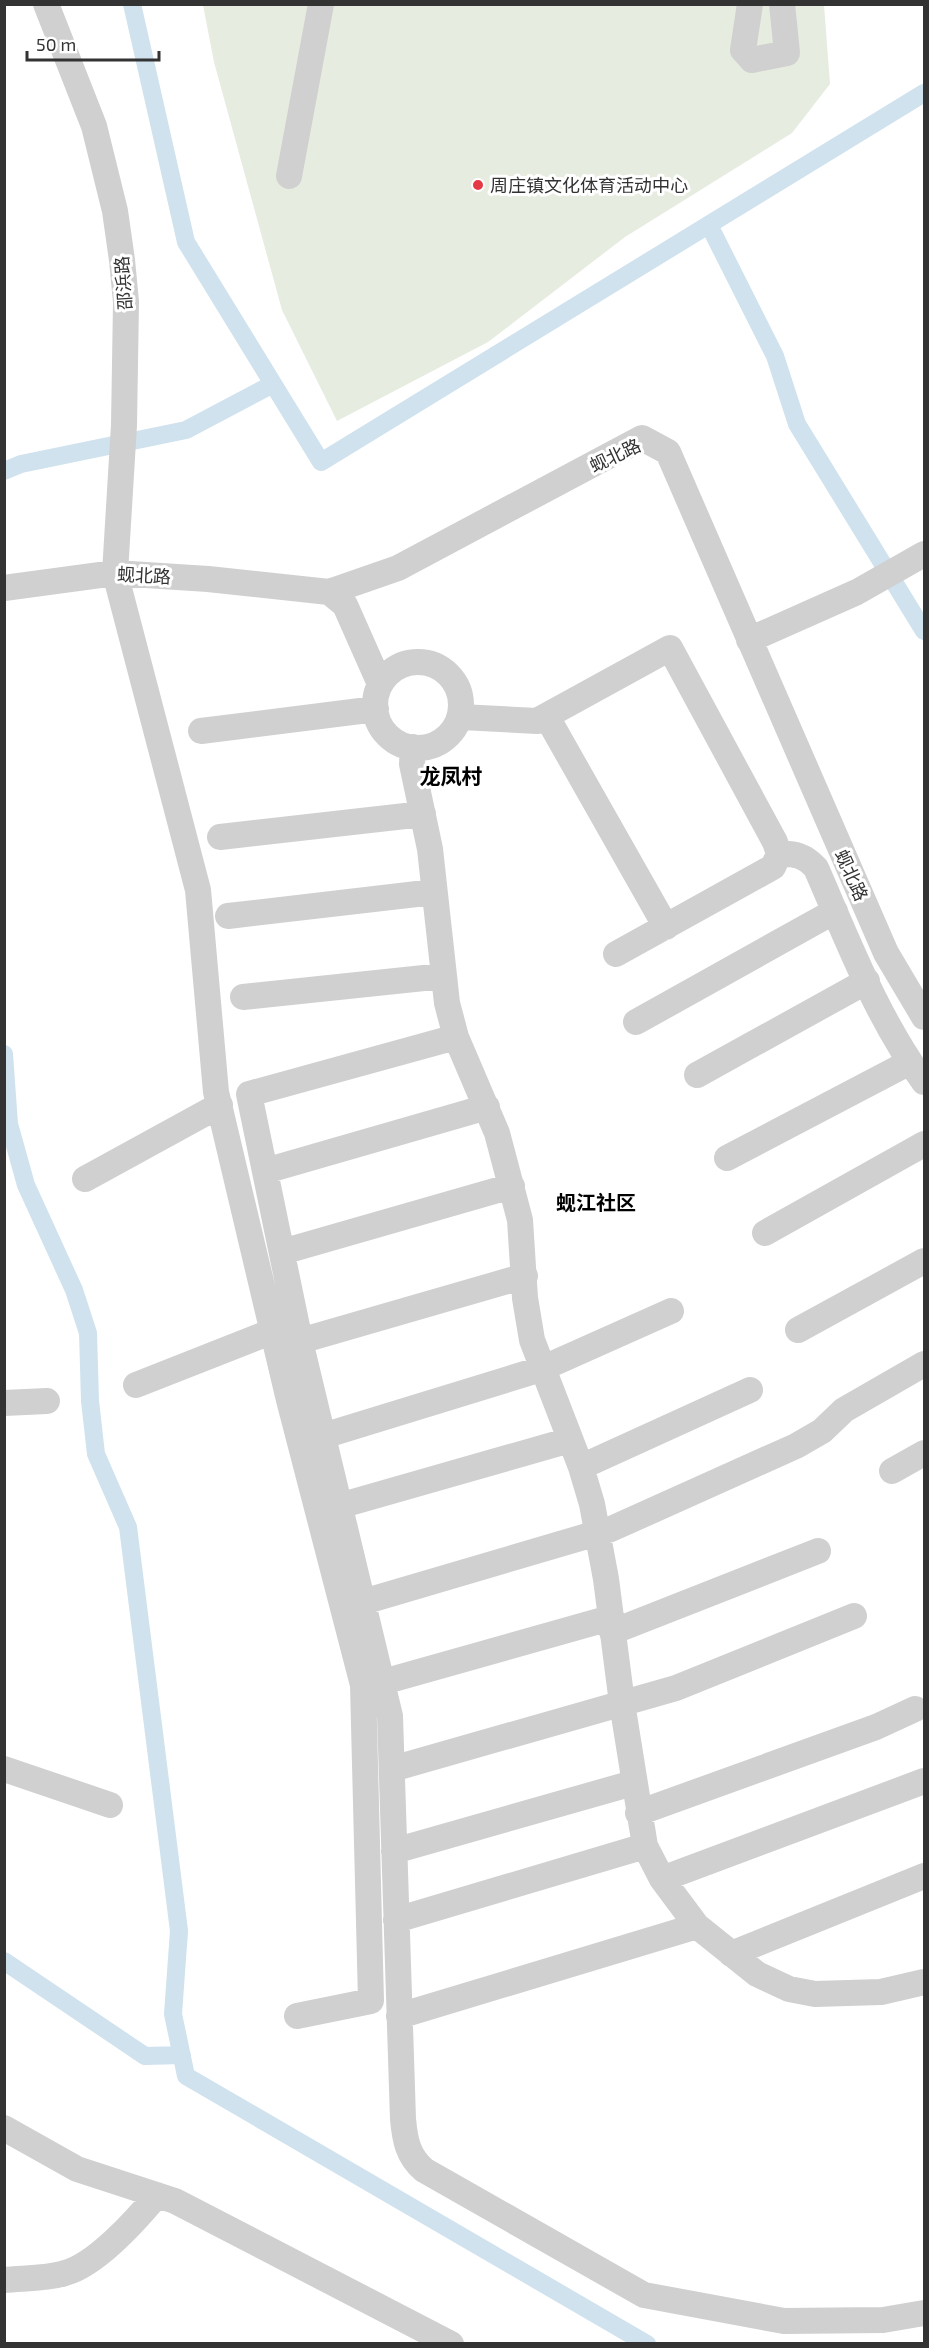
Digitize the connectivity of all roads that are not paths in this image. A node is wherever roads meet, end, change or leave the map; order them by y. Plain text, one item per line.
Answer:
1 (46, 4) edge
2 (321, 4) edge
3 (750, 4) edge
4 (782, 4) edge
5 (289, 176) dead end
6 (924, 555) edge
7 (115, 573) junction
8 (4, 588) edge
9 (328, 592) junction
10 (749, 640) junction
11 (380, 684) junction
12 (376, 709) junction
13 (460, 717) junction
14 (547, 717) junction
15 (201, 731) dead end
16 (413, 747) junction
17 (423, 814) junction
18 (220, 837) dead end
19 (779, 854) junction
20 (434, 892) junction
21 (835, 911) junction
22 (228, 916) dead end
23 (666, 927) junction
24 (616, 954) dead end
25 (443, 976) junction
26 (867, 981) junction
27 (243, 997) dead end
28 (924, 1017) edge
29 (636, 1022) dead end
30 (456, 1037) junction
31 (917, 1072) edge
32 (697, 1075) dead end
33 (220, 1105) junction
34 (487, 1107) junction
35 (924, 1144) edge
36 (727, 1158) dead end
37 (265, 1171) junction
38 (85, 1179) dead end
39 (512, 1186) junction
40 (765, 1233) dead end
41 (282, 1252) junction
42 (924, 1261) edge
43 (525, 1276) junction
44 (671, 1311) dead end
45 (798, 1330) dead end
46 (273, 1331) junction
47 (300, 1341) junction
48 (924, 1364) edge
49 (541, 1369) junction
50 (136, 1385) dead end
51 (750, 1390) dead end
52 (47, 1401) dead end
53 (4, 1403) edge
54 (323, 1436) junction
55 (570, 1440) junction
56 (924, 1453) edge
57 (581, 1467) junction
58 (892, 1471) dead end
59 (339, 1506) junction
60 (597, 1533) junction
61 (818, 1551) dead end
62 (363, 1602) junction
63 (854, 1616) dead end
64 (611, 1625) junction
65 (383, 1682) junction
66 (622, 1703) junction
67 (915, 1709) dead end
68 (4, 1769) edge
69 (392, 1769) junction
70 (924, 1781) edge
71 (633, 1783) junction
72 (110, 1805) dead end
73 (638, 1813) junction
74 (645, 1846) junction
75 (394, 1851) junction
76 (924, 1876) edge
77 (662, 1879) junction
78 (396, 1920) junction
79 (697, 1926) junction
80 (731, 1954) junction
81 (924, 1982) edge
82 (297, 2016) dead end
83 (399, 2016) junction
84 (4, 2128) edge
85 (158, 2195) junction
86 (4, 2280) edge
87 (924, 2313) edge
88 (452, 2343) edge

1 - 7 street, 邵浜路
2 - 5 street
3 - 4 street
6 - 10 street
7 - 8 street, 蚬北路
7 - 9 street, 蚬北路
7 - 33 street, 邵浜路
9 - 10 street, 蚬北路
9 - 11 street
10 - 28 street, 蚬北路
11 - 12 street
11 - 13 street
12 - 15 street
12 - 16 street
13 - 14 street
13 - 16 street
14 - 19 street
14 - 23 street
16 - 17 street
17 - 18 street
17 - 20 street
19 - 21 street
19 - 23 street
20 - 22 street
20 - 25 street
21 - 26 street
21 - 29 street
23 - 24 street
25 - 27 street
25 - 30 street
26 - 31 street
26 - 32 street
30 - 34 street
30 - 37 street
31 - 36 street
33 - 38 street
33 - 46 street, 邵浜路
34 - 37 street
34 - 39 street
35 - 40 street
37 - 41 street
39 - 41 street
39 - 43 street
41 - 47 street
42 - 45 street
43 - 47 street
43 - 49 street
44 - 49 street
46 - 50 street
46 - 82 street, 邵浜路
47 - 54 street
48 - 60 street
49 - 54 street
49 - 55 street
51 - 57 street
52 - 53 street
54 - 59 street
55 - 57 street
55 - 59 street
56 - 58 street
57 - 60 street
59 - 62 street
60 - 62 street
60 - 64 street
61 - 64 street
62 - 65 street
63 - 66 street
64 - 65 street
64 - 66 street
65 - 69 street
66 - 69 street
66 - 71 street
67 - 73 street
68 - 72 street
69 - 75 street
70 - 77 street
71 - 73 street
71 - 75 street
73 - 74 street
74 - 77 street
74 - 78 street
75 - 78 street
76 - 80 street
77 - 79 street
78 - 83 street
79 - 80 street
79 - 83 street
80 - 81 street
83 - 87 street
84 - 85 street
85 - 86 street
85 - 88 street

